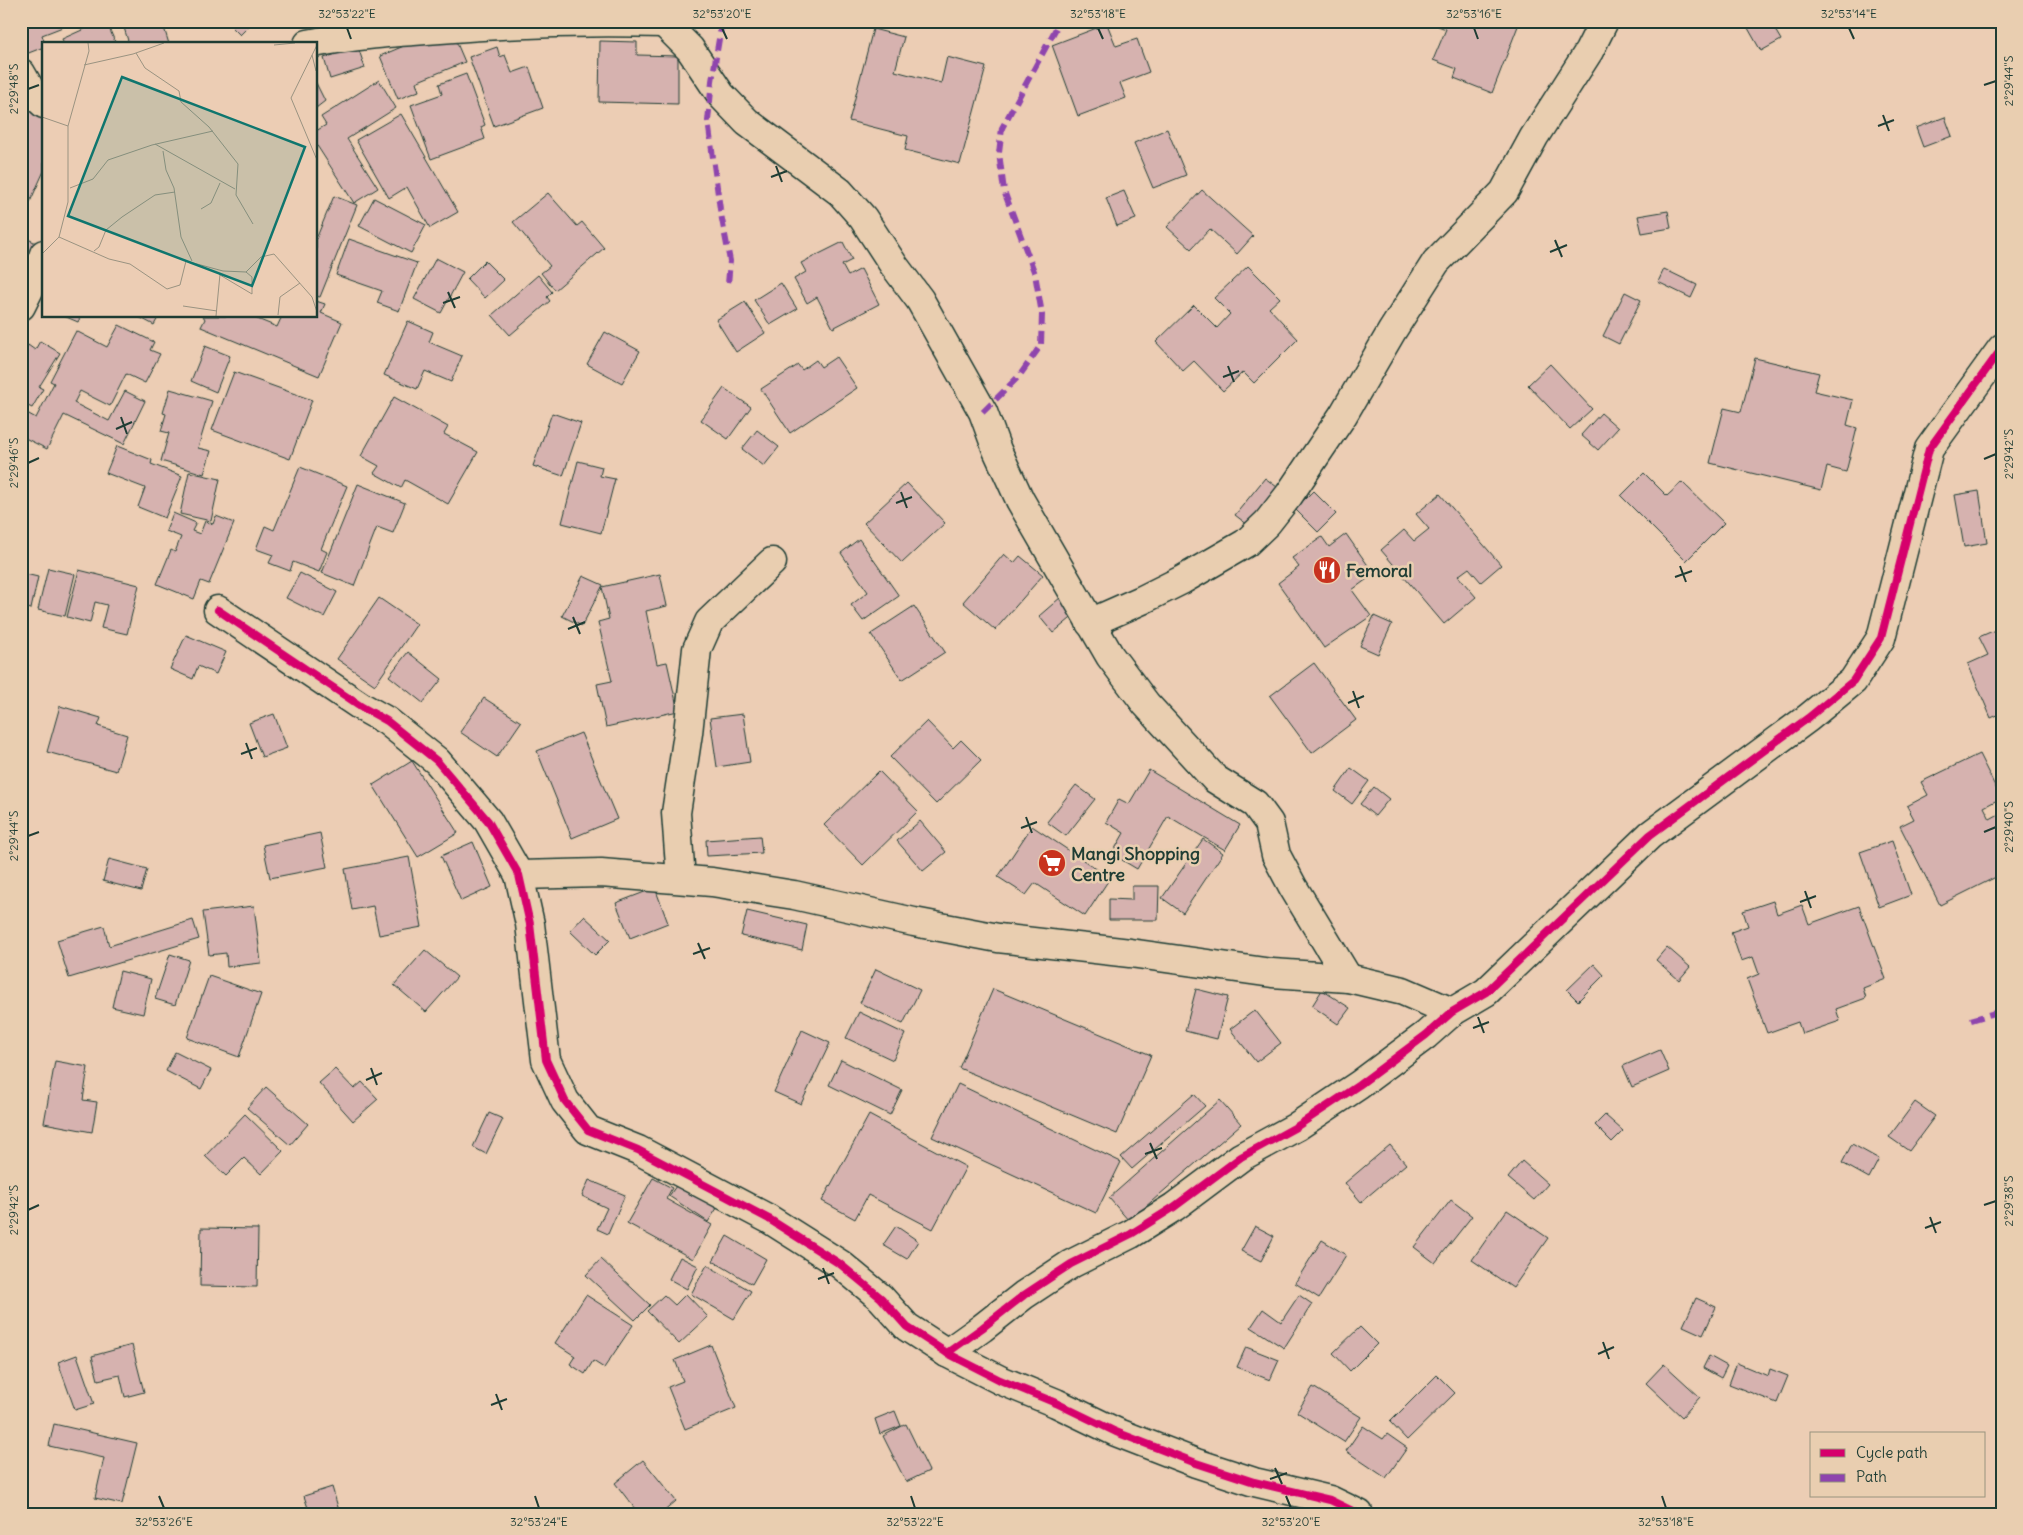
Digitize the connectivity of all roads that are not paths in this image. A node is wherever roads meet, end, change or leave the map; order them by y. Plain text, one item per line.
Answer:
1 (1604, 21) edge
2 (668, 22) edge
3 (364, 28) edge
4 (315, 42) edge
5 (21, 73) edge
6 (42, 102) edge
7 (42, 260) edge
8 (21, 306) edge
9 (2002, 348) edge
10 (772, 562) dead end
11 (218, 610) dead end
12 (1090, 623) junction
13 (519, 875) junction
14 (681, 879) junction
15 (1348, 978) junction
16 (1452, 1012) junction
17 (946, 1353) junction
18 (1359, 1514) edge

1 - 12 street
2 - 3 street
2 - 12 street
3 - 4 street
5 - 6 street
7 - 8 street
9 - 16 street
10 - 14 street
11 - 13 street
12 - 15 street
13 - 14 street
13 - 17 street
14 - 15 street
15 - 16 street
16 - 17 street
17 - 18 street

